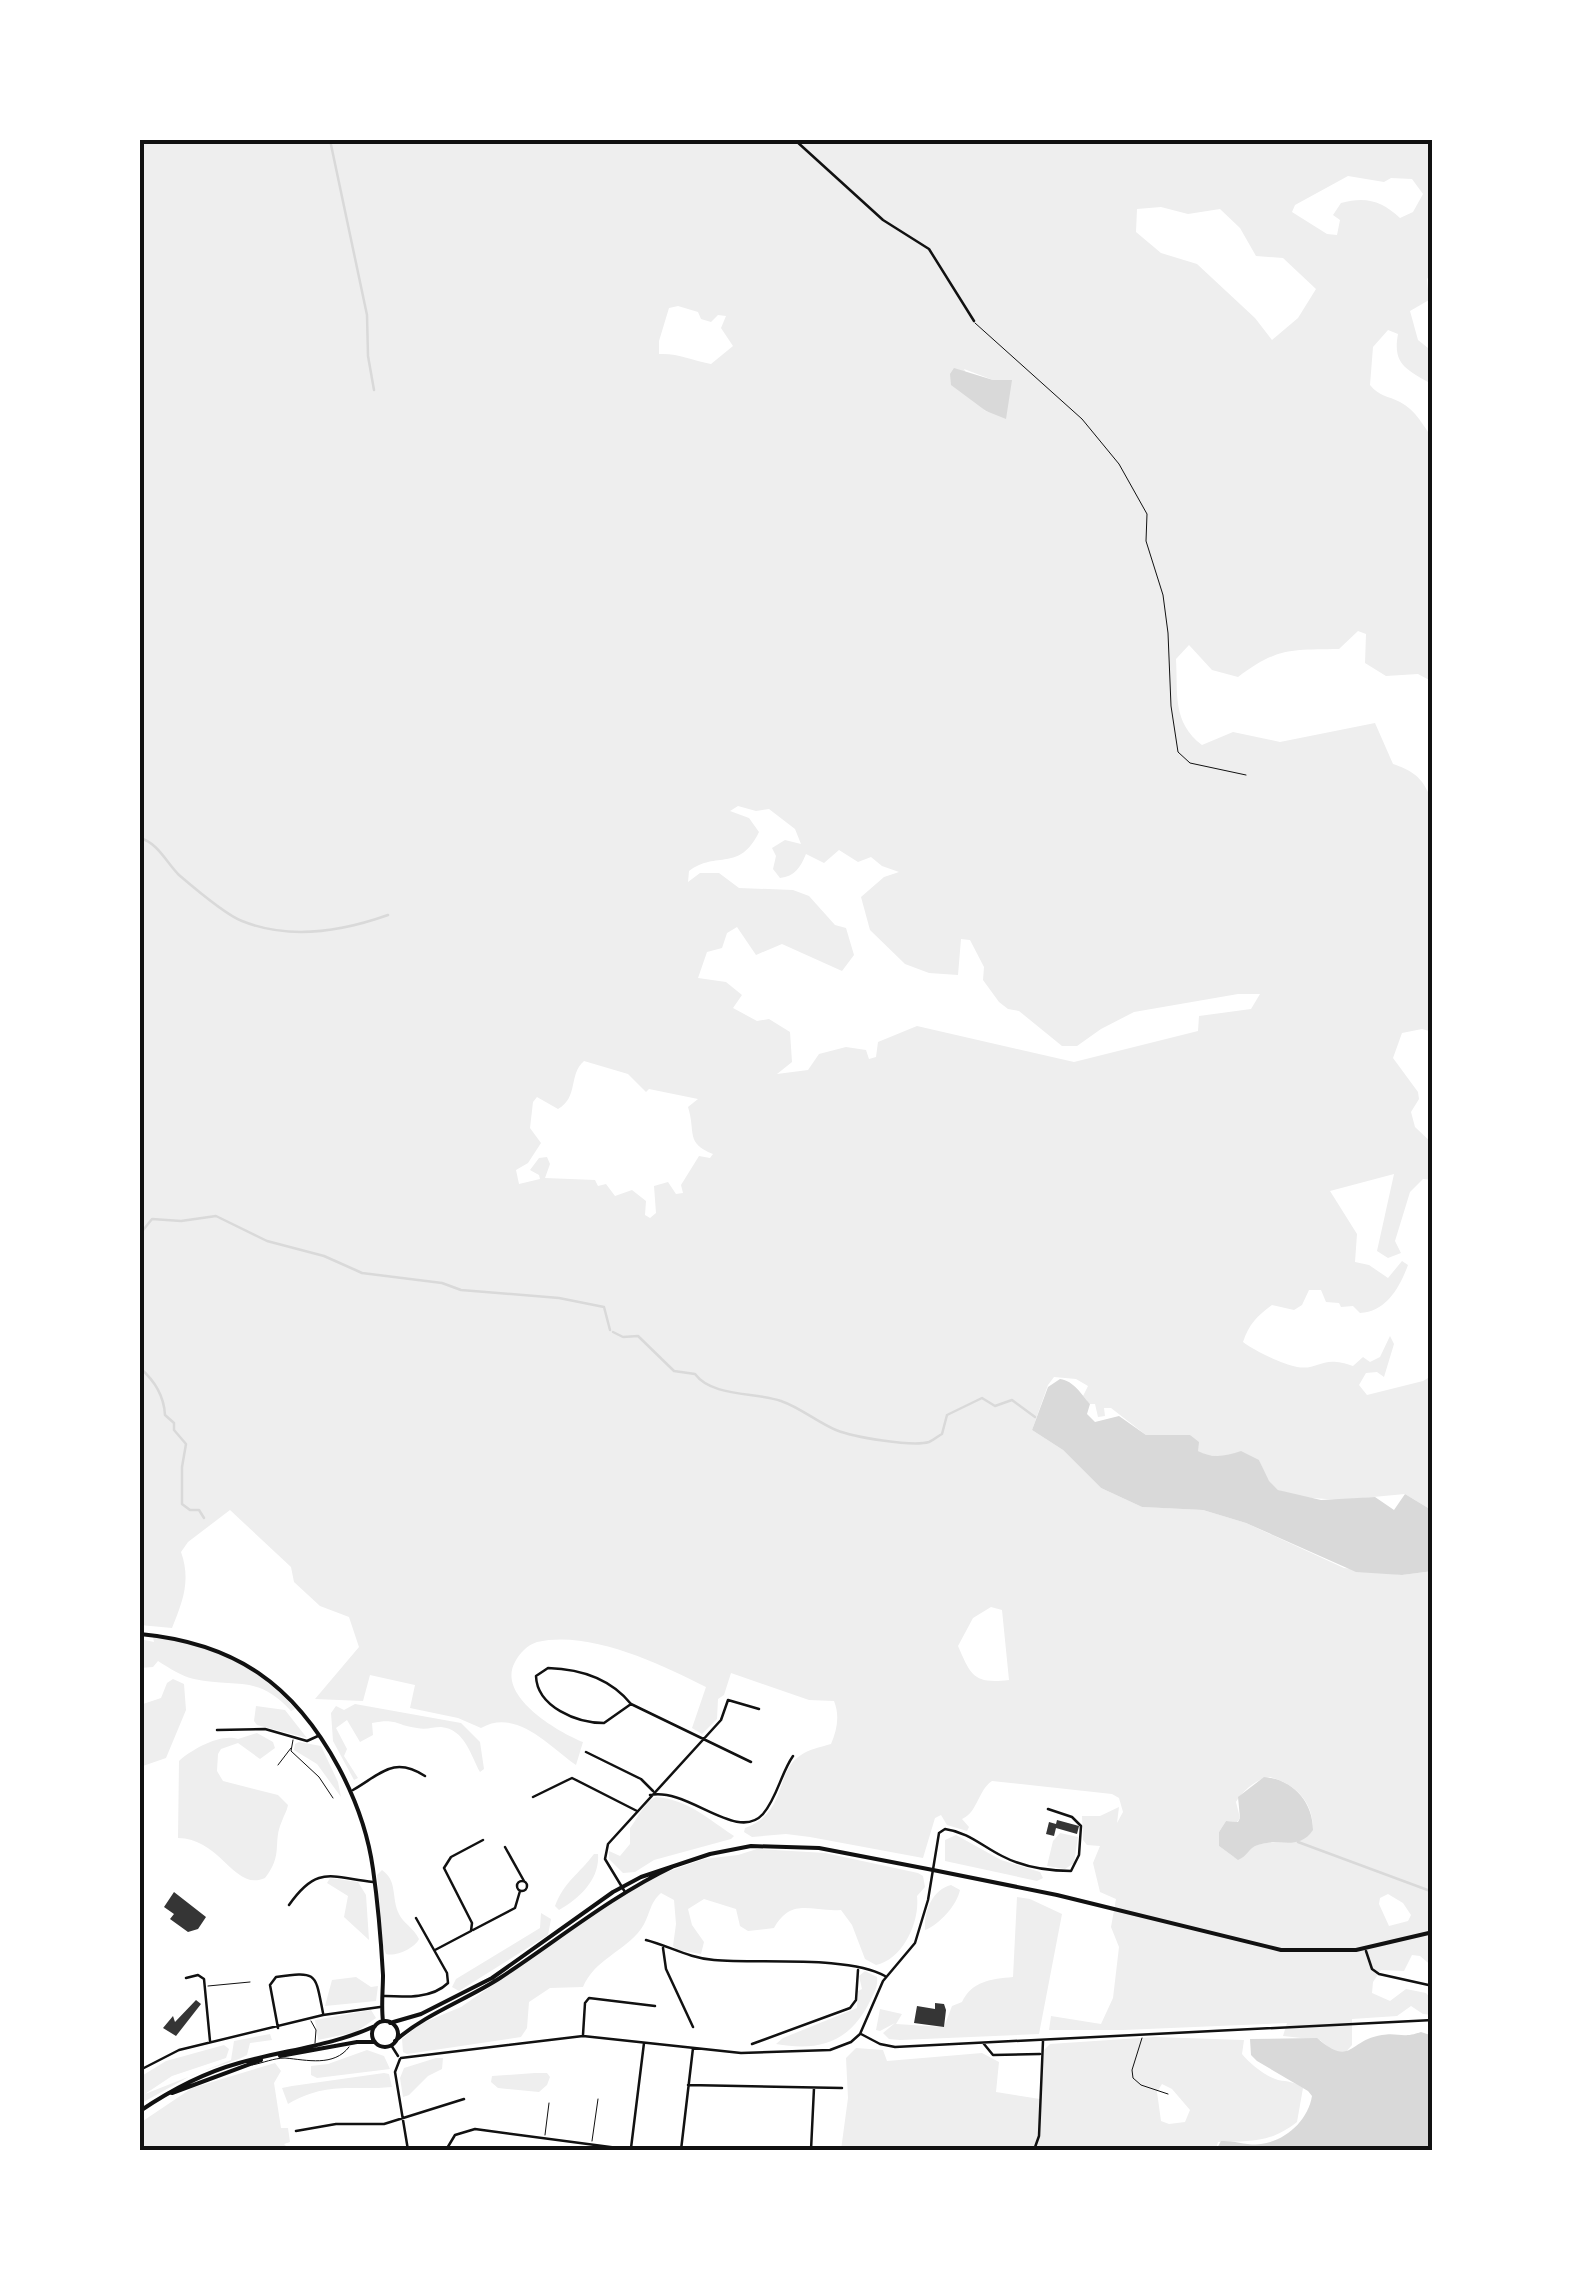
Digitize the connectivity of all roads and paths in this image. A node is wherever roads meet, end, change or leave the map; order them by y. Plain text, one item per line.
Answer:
1 (795, 140) edge
2 (974, 322) joint
3 (1246, 774) dead end
4 (140, 1634) edge
5 (631, 1704) junction
6 (758, 1710) dead end
7 (217, 1730) dead end
8 (320, 1735) junction
9 (295, 1738) junction
10 (703, 1738) junction
11 (291, 1748) junction
12 (586, 1752) dead end
13 (793, 1756) dead end
14 (751, 1762) dead end
15 (278, 1765) dead end
16 (426, 1776) dead end
17 (351, 1791) junction
18 (651, 1794) junction
19 (333, 1798) dead end
20 (532, 1798) dead end
21 (1048, 1809) dead end
22 (637, 1810) junction
23 (483, 1840) dead end
24 (505, 1847) dead end
25 (932, 1870) junction
26 (374, 1882) junction
27 (624, 1889) junction
28 (289, 1905) dead end
29 (416, 1918) dead end
30 (472, 1929) junction
31 (1433, 1932) edge
32 (646, 1940) dead end
33 (664, 1946) junction
34 (1365, 1949) junction
35 (435, 1950) junction
36 (858, 1969) junction
37 (886, 1977) junction
38 (186, 1978) dead end
39 (250, 1982) dead end
40 (205, 1986) junction
41 (1433, 1986) edge
42 (382, 1996) junction
43 (654, 2006) dead end
44 (382, 2007) junction
45 (323, 2015) junction
46 (309, 2019) junction
47 (1433, 2020) edge
48 (383, 2021) junction
49 (390, 2022) junction
50 (375, 2026) junction
51 (693, 2026) dead end
52 (278, 2028) junction
53 (860, 2034) junction
54 (1143, 2035) junction
55 (582, 2036) junction
56 (1043, 2040) junction
57 (375, 2042) junction
58 (210, 2043) junction
59 (393, 2043) junction
60 (983, 2043) junction
61 (351, 2044) junction
62 (644, 2044) junction
63 (752, 2044) dead end
64 (312, 2046) junction
65 (693, 2048) junction
66 (1042, 2054) junction
67 (400, 2058) junction
68 (249, 2065) junction
69 (140, 2070) edge
70 (688, 2086) junction
71 (814, 2088) junction
72 (842, 2088) dead end
73 (1168, 2094) dead end
74 (163, 2096) junction
75 (464, 2099) dead end
76 (598, 2100) dead end
77 (549, 2103) dead end
78 (140, 2110) edge
79 (403, 2118) junction
80 (296, 2131) dead end
81 (544, 2138) junction
82 (592, 2145) junction
83 (408, 2150) edge
84 (446, 2150) edge
85 (632, 2150) edge
86 (681, 2150) edge
87 (810, 2150) edge
88 (1034, 2150) edge

1 - 2 street
2 - 3 lane
4 - 8 street
5 - 5 street
5 - 10 street
6 - 10 street
7 - 9 street
8 - 9 street
8 - 17 street
9 - 11 lane
10 - 14 street
10 - 18 street
11 - 15 lane
11 - 19 lane
12 - 18 street
13 - 18 street
16 - 17 street
17 - 26 street
18 - 22 street
20 - 22 street
21 - 25 street
22 - 27 street
23 - 30 street
24 - 30 street
25 - 27 street
25 - 34 street
25 - 37 street
26 - 28 street
26 - 42 street
27 - 49 street
27 - 59 street
29 - 35 street
30 - 35 street
31 - 34 street
32 - 33 street
33 - 36 street
33 - 51 street
34 - 41 street
35 - 42 street
36 - 37 street
36 - 63 street
37 - 53 street
38 - 40 street
39 - 40 lane
40 - 58 street
42 - 44 street
43 - 55 street
44 - 45 street
44 - 48 street
45 - 46 street
45 - 52 street
46 - 52 street
46 - 64 lane
47 - 54 street
48 - 49 street
48 - 50 street
49 - 59 street
50 - 57 street
50 - 64 street
52 - 58 street
53 - 60 street
53 - 65 street
54 - 56 street
54 - 73 lane
55 - 62 street
55 - 67 street
56 - 60 street
56 - 66 street
57 - 59 street
57 - 61 street
58 - 69 street
59 - 67 street
60 - 66 street
61 - 68 street
61 - 68 lane
62 - 65 street
62 - 85 street
64 - 74 street
65 - 70 street
66 - 88 street
67 - 79 street
68 - 74 street
70 - 71 street
70 - 86 street
71 - 72 street
71 - 87 street
74 - 78 street
75 - 79 street
76 - 82 lane
77 - 81 lane
79 - 80 street
79 - 83 street
81 - 82 street
81 - 84 street
82 - 85 street

